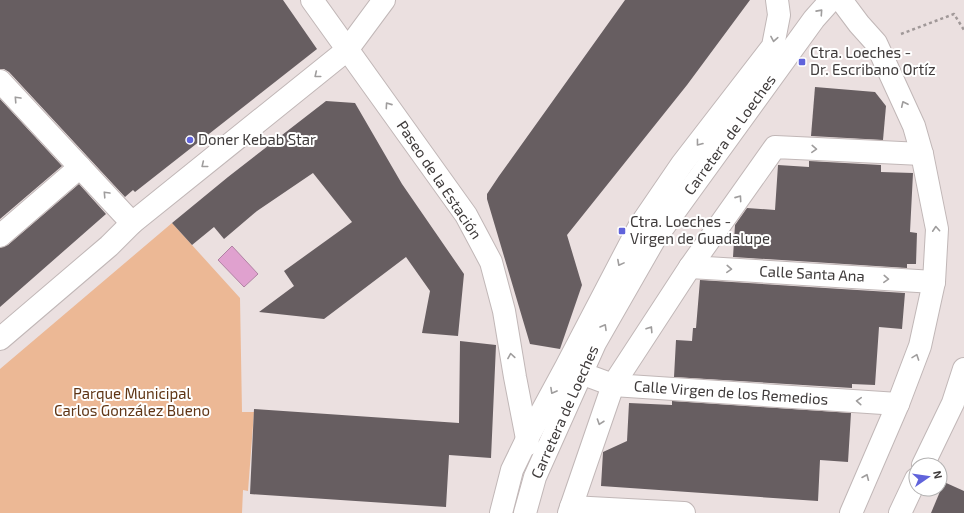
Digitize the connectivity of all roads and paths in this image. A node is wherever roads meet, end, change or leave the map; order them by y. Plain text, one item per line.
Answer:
1 (312, 0) edge
2 (384, 0) edge
3 (777, 0) edge
4 (831, 0) edge
5 (842, 0) edge
6 (964, 30) edge
7 (876, 43) junction
8 (347, 50) junction
9 (0, 81) edge
10 (922, 154) junction
11 (80, 167) junction
12 (132, 223) junction
13 (0, 236) edge
14 (690, 267) junction
15 (934, 282) junction
16 (0, 339) edge
17 (964, 369) edge
18 (574, 370) junction
19 (613, 385) junction
20 (898, 404) junction
21 (527, 438) junction
22 (927, 457) edge
23 (535, 477) junction
24 (908, 496) edge
25 (570, 510) edge
26 (502, 513) edge
27 (525, 513) edge
28 (684, 513) edge
29 (851, 513) edge
30 (900, 513) edge

1 - 8 street, Paseo de la Estación
2 - 8 street
3 -> 18 street, Carretera de Loeches
18 -> 4 street, Carretera de Loeches
5 - 7 street
6 - 7 path
10 -> 7 street
8 -> 12 street
21 -> 8 street, Paseo de la Estación
11 -> 9 street
14 -> 10 street
15 -> 10 street
12 -> 11 street
11 - 13 street
12 - 16 street
14 -> 15 street, Calle Santa Ana
19 -> 14 street
20 -> 15 street
17 - 22 street
18 - 19 street, Calle Virgen de los Remedios
18 -> 21 street, Carretera de Loeches
18 - 23 street, Carretera de Loeches
20 -> 19 street, Calle Virgen de los Remedios
19 -> 25 street
29 -> 20 street
21 - 23 street, Paseo de la Estación
21 - 26 street, Carretera de Loeches
23 - 27 street, Carretera de Loeches
24 - 30 street
25 - 28 street

